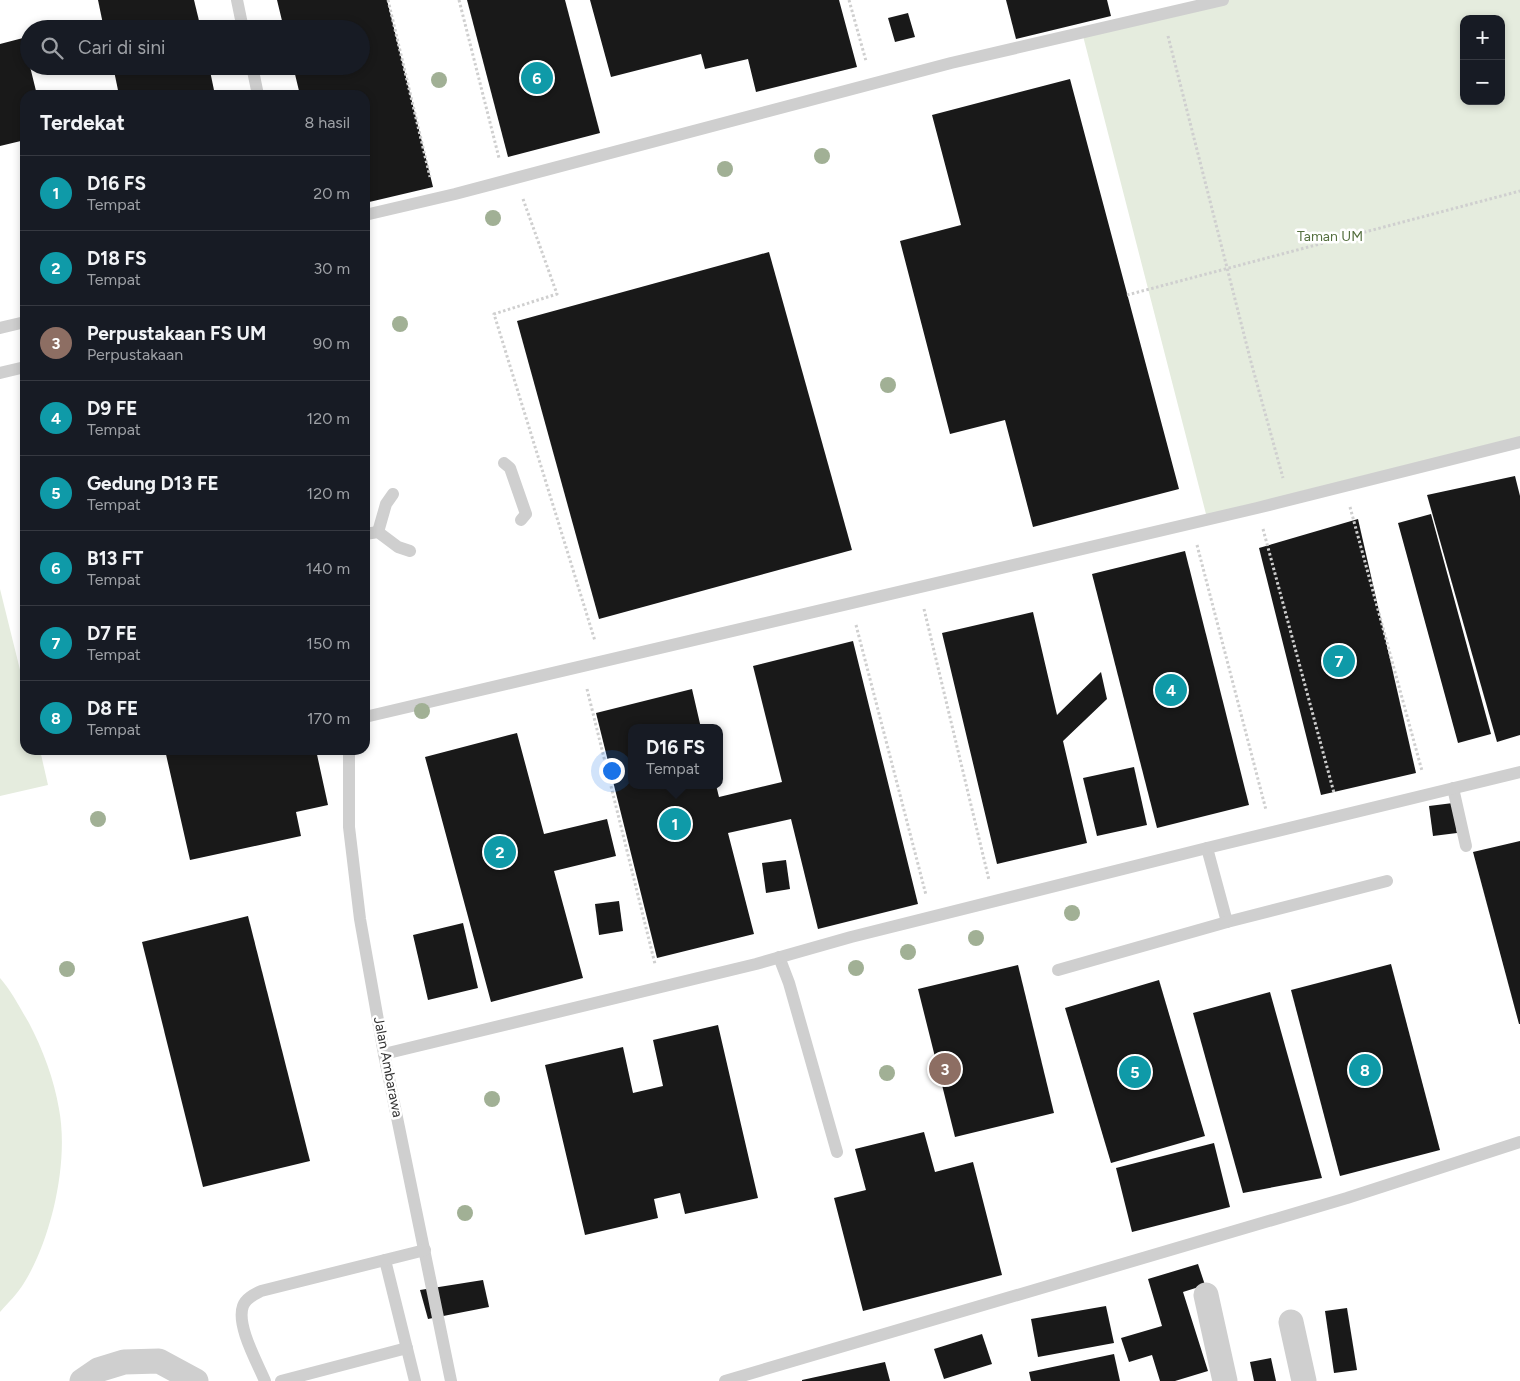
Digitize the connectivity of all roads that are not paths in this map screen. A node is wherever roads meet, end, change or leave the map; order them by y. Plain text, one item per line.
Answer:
1 (237, 0) edge
2 (1223, 0) edge
3 (241, 20) edge
4 (254, 75) edge
5 (257, 90) edge
6 (370, 214) edge
7 (20, 323) edge
8 (0, 328) edge
9 (20, 368) edge
10 (0, 373) edge
11 (1520, 442) edge
12 (504, 463) dead end
13 (392, 494) dead end
14 (522, 520) dead end
15 (371, 533) edge
16 (410, 551) dead end
17 (370, 716) edge
18 (349, 755) edge
19 (1520, 772) edge
20 (1453, 788) junction
21 (1466, 846) dead end
22 (1207, 848) junction
23 (1387, 881) dead end
24 (1227, 922) junction
25 (779, 957) junction
26 (1058, 970) dead end
27 (384, 1054) junction
28 (1520, 1142) edge
29 (837, 1152) dead end
30 (425, 1250) junction
31 (384, 1260) junction
32 (1206, 1295) dead end
33 (1290, 1322) dead end
34 (408, 1348) junction
35 (82, 1381) edge
36 (196, 1381) edge
37 (265, 1381) edge
38 (280, 1381) edge
39 (415, 1381) edge
40 (451, 1381) edge
41 (726, 1381) edge
42 (1225, 1381) edge
43 (1304, 1381) edge

1 - 3 lane
2 - 6 lane
4 - 5 lane
7 - 8 lane
9 - 10 lane
11 - 17 lane
12 - 14 lane
13 - 15 lane
15 - 16 lane
18 - 27 lane, Jalan Ambarawa
19 - 20 lane
20 - 21 lane
20 - 22 lane
22 - 24 lane
22 - 25 lane
23 - 24 lane
24 - 26 lane
25 - 27 lane
25 - 29 lane
27 - 30 lane, Jalan Ambarawa
28 - 41 lane
30 - 31 lane
30 - 40 lane, Jalan Ambarawa
31 - 34 lane
31 - 37 lane
32 - 42 street
33 - 43 street
34 - 38 lane
34 - 39 lane
35 - 36 street

